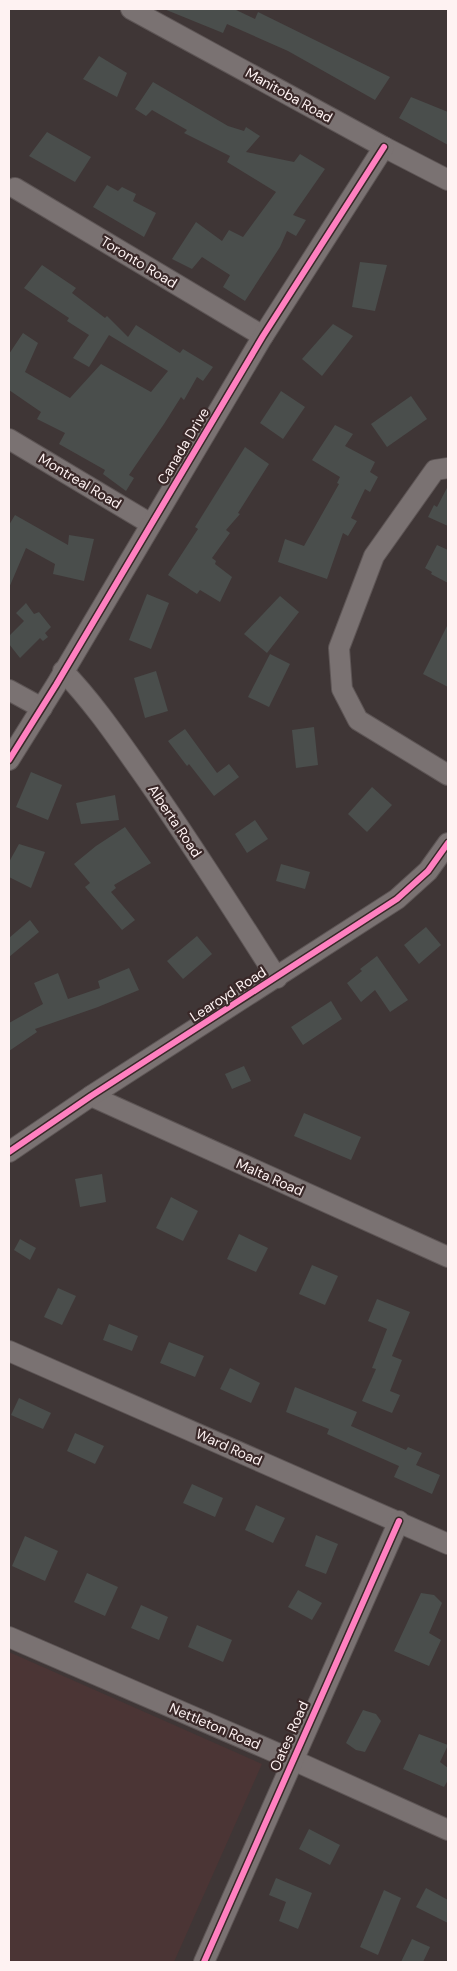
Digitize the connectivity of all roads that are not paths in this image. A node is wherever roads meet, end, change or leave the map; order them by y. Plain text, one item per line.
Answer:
1 (131, 9) edge
2 (384, 147) junction
3 (448, 180) edge
4 (15, 188) dead end
5 (263, 336) junction
6 (9, 439) edge
7 (448, 468) edge
8 (151, 524) junction
9 (63, 671) junction
10 (9, 690) edge
11 (42, 708) junction
12 (9, 760) edge
13 (448, 775) edge
14 (448, 843) edge
15 (277, 978) junction
16 (91, 1096) junction
17 (9, 1152) edge
18 (448, 1257) edge
19 (9, 1351) edge
20 (398, 1521) junction
21 (448, 1544) edge
22 (9, 1637) edge
23 (292, 1760) junction
24 (448, 1830) edge
25 (204, 1962) edge

1 - 2 street, Manitoba Road
2 - 3 street, Manitoba Road
2 - 5 street, Canada Drive
4 - 5 street, Toronto Road
5 - 8 street, Canada Drive
6 - 8 street, Montreal Road
7 - 13 street
8 - 9 street, Canada Drive
9 - 11 street, Canada Drive
9 - 15 street, Alberta Road
10 - 11 street
11 - 12 street, Canada Drive
14 - 15 street, Learoyd Road
15 - 16 street, Learoyd Road
16 - 17 street, Learoyd Road
16 - 18 street, Malta Road
19 - 20 street, Ward Road
20 - 21 street, Ward Road
20 - 23 street, Oates Road
22 - 23 street, Nettleton Road
23 - 24 street, Nettleton Road
23 - 25 street, Oates Road

